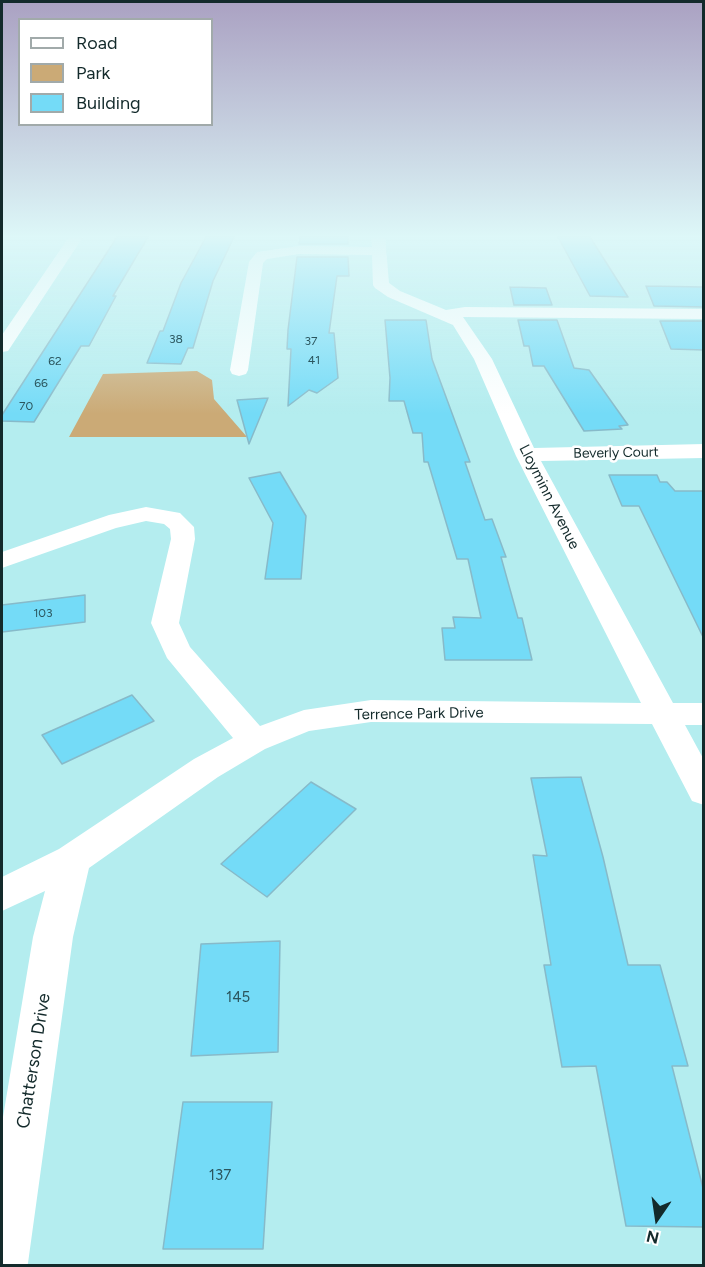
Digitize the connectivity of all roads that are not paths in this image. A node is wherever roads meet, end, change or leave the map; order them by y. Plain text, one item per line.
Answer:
1 (37, 296) edge
2 (250, 296) edge
3 (399, 296) edge
4 (704, 314) edge
5 (446, 315) junction
6 (2, 321) edge
7 (20, 321) junction
8 (2, 347) edge
9 (238, 370) dead end
10 (704, 451) edge
11 (528, 455) junction
12 (2, 560) edge
13 (664, 714) junction
14 (704, 714) edge
15 (254, 741) junction
16 (704, 792) edge
17 (72, 860) junction
18 (2, 895) edge
19 (2, 1263) edge

1 - 7 street
2 - 9 street
3 - 5 street, Lloyminn Avenue
4 - 5 street
5 - 11 street, Lloyminn Avenue
6 - 7 street
7 - 8 street
10 - 11 street, Beverly Court
11 - 13 street, Lloyminn Avenue
12 - 15 street
13 - 14 street, Terrence Park Drive
13 - 15 street, Terrence Park Drive
13 - 16 street, Lloyminn Avenue
15 - 17 street, Terrence Park Drive
17 - 18 street, Terrence Park Drive
17 - 19 street, Chatterson Drive

